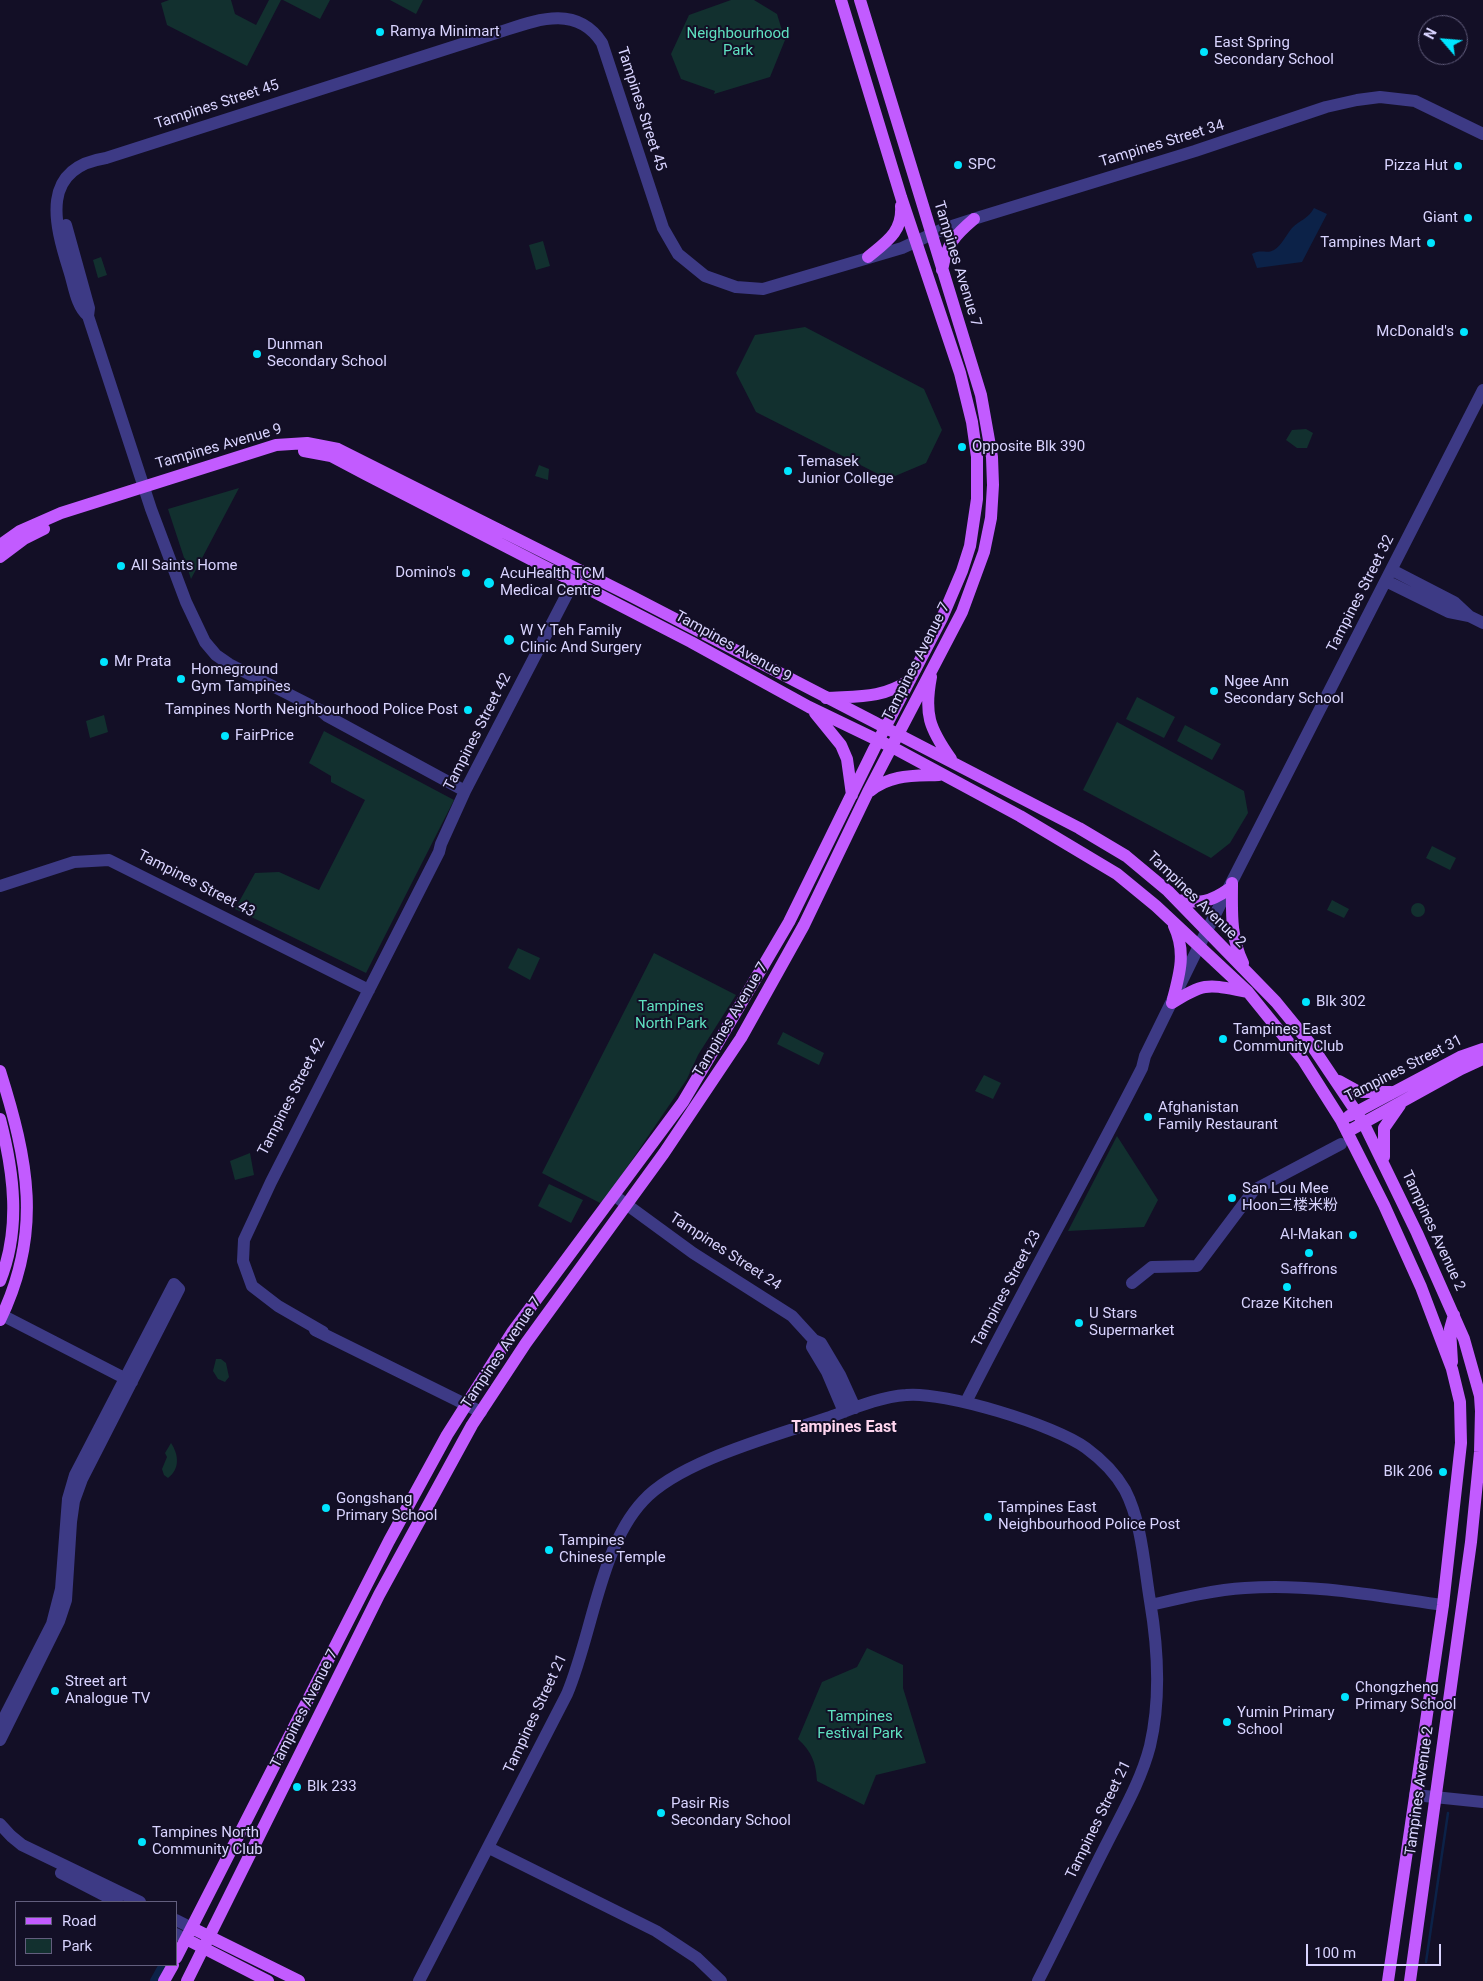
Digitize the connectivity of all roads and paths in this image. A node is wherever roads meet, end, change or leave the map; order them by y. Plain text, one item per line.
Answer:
1 (841, 0) edge
2 (860, 0) edge
3 (1480, 137) edge
4 (900, 198) junction
5 (974, 219) junction
6 (930, 234) junction
7 (916, 241) junction
8 (868, 257) junction
9 (942, 272) junction
10 (1483, 390) edge
11 (145, 490) junction
12 (0, 545) edge
13 (0, 557) edge
14 (577, 576) junction
15 (1389, 576) junction
16 (1483, 623) edge
17 (934, 666) junction
18 (912, 678) junction
19 (825, 698) junction
20 (810, 707) junction
21 (885, 726) junction
22 (898, 733) junction
23 (878, 740) junction
24 (892, 747) junction
25 (952, 761) junction
26 (941, 775) junction
27 (465, 791) junction
28 (868, 792) junction
29 (852, 795) junction
30 (0, 886) edge
31 (1230, 886) junction
32 (1177, 900) junction
33 (1170, 919) junction
34 (1207, 929) junction
35 (1199, 946) junction
36 (1248, 972) junction
37 (368, 989) junction
38 (1248, 992) junction
39 (1172, 1001) junction
40 (1483, 1049) edge
41 (1483, 1059) edge
42 (0, 1071) edge
43 (1335, 1078) junction
44 (1400, 1096) junction
45 (1360, 1117) junction
46 (0, 1119) edge
47 (1344, 1126) junction
48 (1341, 1144) dead end
49 (1384, 1164) junction
50 (615, 1196) junction
51 (628, 1204) junction
52 (0, 1281) edge
53 (1132, 1283) dead end
54 (1454, 1315) junction
55 (1, 1318) edge
56 (1452, 1369) junction
57 (127, 1383) junction
58 (966, 1402) junction
59 (466, 1403) junction
60 (850, 1410) junction
61 (1482, 1411) edge
62 (481, 1412) junction
63 (68, 1522) junction
64 (1151, 1605) junction
65 (1443, 1605) junction
66 (0, 1726) edge
67 (0, 1740) edge
68 (1416, 1795) junction
69 (1436, 1796) junction
70 (1483, 1802) edge
71 (0, 1824) edge
72 (0, 1834) edge
73 (488, 1848) junction
74 (1423, 1892) junction
75 (114, 1901) edge
76 (138, 1901) edge
77 (178, 1923) edge
78 (1397, 1924) junction
79 (185, 1934) edge
80 (207, 1943) junction
81 (178, 1953) edge
82 (172, 1966) edge
83 (164, 1981) edge
84 (188, 1981) edge
85 (268, 1981) edge
86 (299, 1981) edge
87 (419, 1981) edge
88 (722, 1981) edge
89 (1038, 1981) edge
90 (1388, 1981) edge
91 (1410, 1981) edge

1 - 4 main road, Tampines Avenue 7
2 - 6 main road, Tampines Avenue 7
3 - 5 street, Tampines Street 34
4 - 7 main road, Tampines Avenue 7
4 - 8 main road
5 - 6 street, Tampines Street 34
5 - 9 main road
6 - 7 street, Tampines Street 45
6 - 9 main road, Tampines Avenue 7
7 - 8 street, Tampines Street 45
7 - 18 main road, Tampines Avenue 7
8 - 11 street, Tampines Street 45
9 - 17 main road, Tampines Avenue 7
10 - 15 street, Tampines Street 32
11 - 12 main road, Tampines Avenue 9
11 - 13 main road, Tampines Avenue 9
11 - 14 main road, Tampines Avenue 9
11 - 27 street, Tampines Street 45
14 - 19 main road, Tampines Avenue 9
14 - 20 main road, Tampines Avenue 9
14 - 27 street, Tampines Street 42
15 - 16 street
15 - 31 street, Tampines Street 32
17 - 22 main road, Tampines Avenue 7
17 - 25 main road
18 - 19 main road
18 - 21 main road, Tampines Avenue 7
19 - 21 main road, Tampines Avenue 9
20 - 23 main road, Tampines Avenue 9
20 - 29 main road
21 - 22 main road, Tampines Avenue 2
21 - 23 main road, Tampines Avenue 7
22 - 24 main road, Tampines Avenue 7
22 - 25 main road, Tampines Avenue 2
23 - 24 main road, Tampines Avenue 2
23 - 29 main road, Tampines Avenue 7
24 - 26 main road, Tampines Avenue 2
24 - 28 main road, Tampines Avenue 7
25 - 32 main road, Tampines Avenue 2
26 - 28 main road
26 - 33 main road, Tampines Avenue 2
27 - 37 street, Tampines Street 42
28 - 51 main road, Tampines Avenue 7
29 - 50 main road, Tampines Avenue 7
30 - 37 street, Tampines Street 43
31 - 32 main road
31 - 34 street, Tampines Street 32
31 - 36 main road
32 - 34 main road, Tampines Avenue 2
33 - 35 main road, Tampines Avenue 2
33 - 39 main road
34 - 35 street, Tampines Street 32
34 - 36 main road, Tampines Avenue 2
35 - 38 main road, Tampines Avenue 2
35 - 39 street, Tampines Street 23
36 - 43 main road, Tampines Avenue 2
37 - 59 street, Tampines Street 42
38 - 39 main road
38 - 47 main road, Tampines Avenue 2
39 - 58 street, Tampines Street 23
40 - 44 main road, Tampines Street 31
41 - 44 main road, Tampines Street 31
42 - 55 main road
43 - 44 main road
43 - 45 main road, Tampines Avenue 2
44 - 45 main road, Tampines Street 31
44 - 49 main road
45 - 47 main road, Tampines Street 31
45 - 49 main road, Tampines Avenue 2
46 - 52 main road
47 - 56 main road, Tampines Avenue 2
48 - 53 street
49 - 54 main road, Tampines Avenue 2
50 - 51 street, Tampines Street 24
50 - 59 main road, Tampines Avenue 7
51 - 60 street, Tampines Street 24
51 - 62 main road, Tampines Avenue 7
54 - 56 main road
54 - 61 main road, Tampines Avenue 2
55 - 57 street
56 - 65 main road, Tampines Avenue 2
57 - 57 street
57 - 63 street
58 - 60 street, Tampines Street 21
58 - 64 street, Tampines Street 21
59 - 62 street, Tampines Street 42
59 - 79 main road, Tampines Avenue 7
60 - 73 street, Tampines Street 21
61 - 69 main road, Tampines Avenue 2
62 - 80 main road, Tampines Avenue 7
63 - 66 street
63 - 67 street
64 - 65 street
64 - 89 street, Tampines Street 21
65 - 68 main road, Tampines Avenue 2
68 - 69 street
68 - 78 main road, Tampines Avenue 2
69 - 70 street
69 - 74 main road, Tampines Avenue 2
71 - 76 street
72 - 75 street
73 - 87 street, Tampines Street 21
73 - 88 street
74 - 78 main road
74 - 91 main road, Tampines Avenue 2
77 - 79 street
78 - 90 main road, Tampines Avenue 2
79 - 80 main road
79 - 81 main road, Tampines Avenue 7
80 - 84 main road, Tampines Avenue 7
80 - 85 main road
80 - 86 main road
82 - 83 main road

